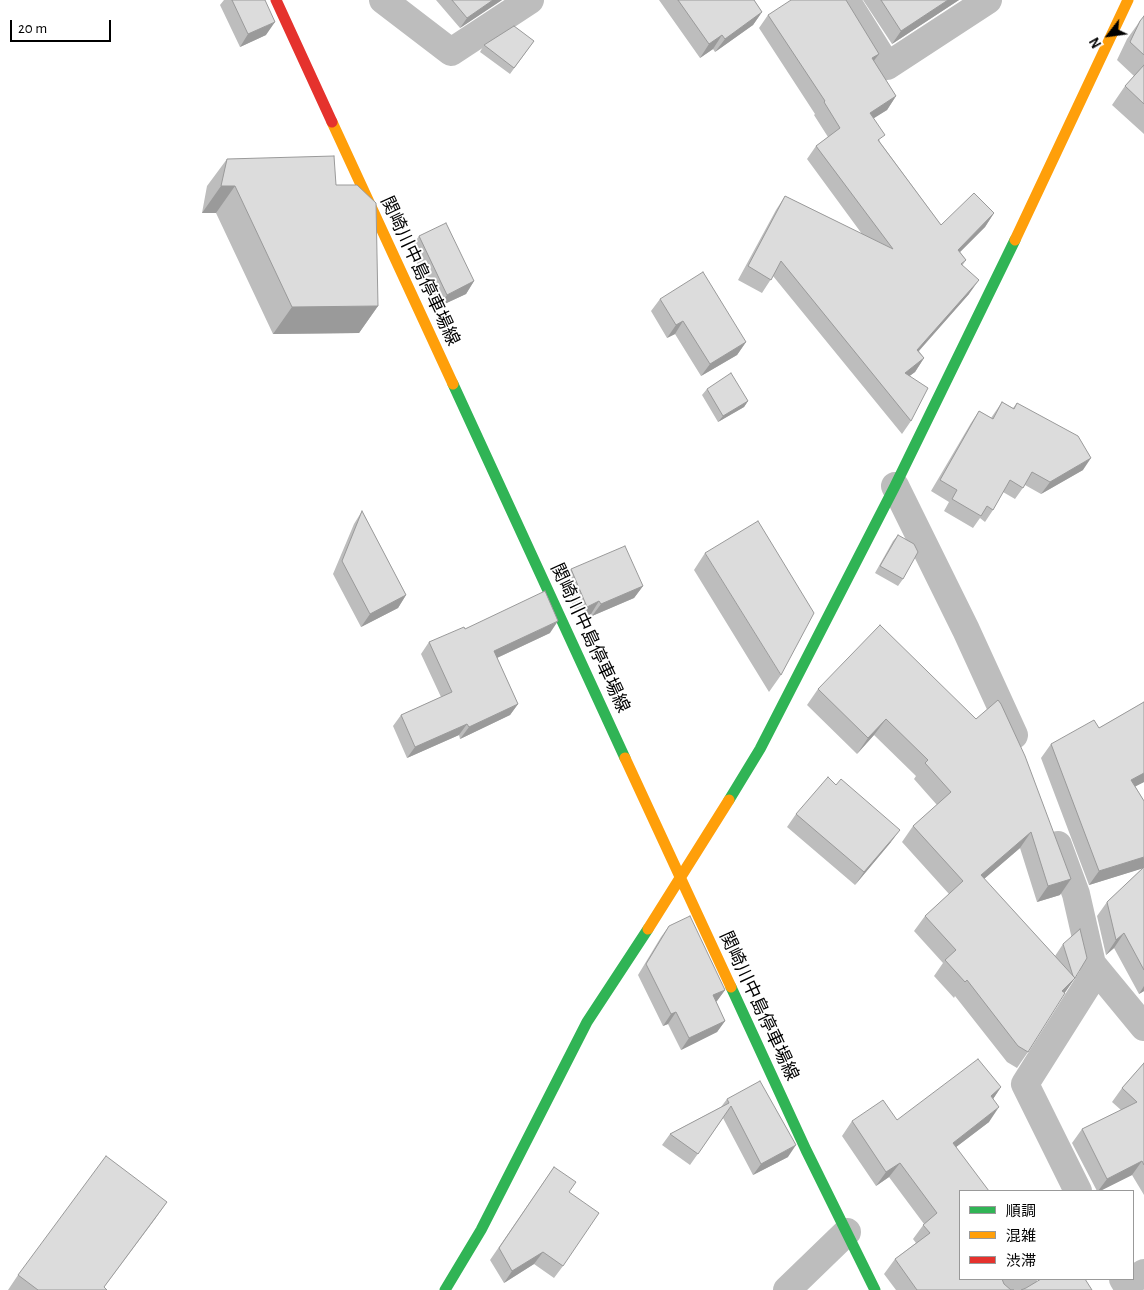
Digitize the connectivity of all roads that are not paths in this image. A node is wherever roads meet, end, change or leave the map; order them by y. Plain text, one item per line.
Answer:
1 (276, 0) edge
2 (383, 0) edge
3 (530, 0) edge
4 (846, 0) edge
5 (988, 0) edge
6 (1128, 0) edge
7 (895, 486) junction
8 (1024, 757) edge
9 (1049, 821) edge
10 (682, 878) junction
11 (1097, 970) junction
12 (1144, 1027) edge
13 (1078, 1190) edge
14 (847, 1232) junction
15 (1022, 1280) edge
16 (445, 1290) edge
17 (787, 1290) edge
18 (875, 1290) edge
19 (1007, 1290) edge

1 - 10 street, 関崎川中島停車場線
2 - 3 street
4 - 5 street
6 - 7 street
7 - 8 street
7 - 10 street
9 - 11 street
10 - 14 street, 関崎川中島停車場線
10 - 16 street
11 - 12 street
11 - 13 street
14 - 17 street
14 - 18 street, 関崎川中島停車場線
15 - 19 street

